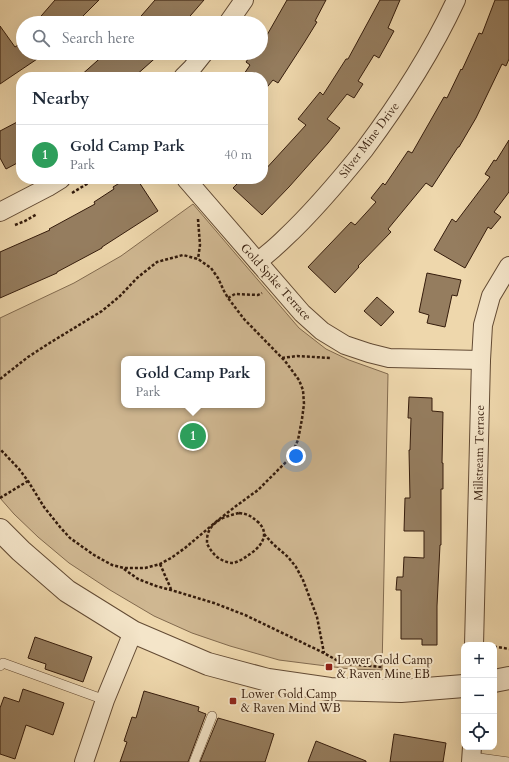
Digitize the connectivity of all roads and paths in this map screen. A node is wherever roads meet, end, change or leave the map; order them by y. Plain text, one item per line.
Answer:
1 (244, 0) edge
2 (456, 0) edge
3 (233, 16) edge
4 (198, 60) edge
5 (187, 72) edge
6 (53, 184) edge
7 (190, 184) edge
8 (0, 212) edge
9 (196, 213) dead end
10 (198, 259) junction
11 (258, 262) junction
12 (509, 266) edge
13 (267, 291) dead end
14 (228, 298) junction
15 (481, 360) junction
16 (0, 379) edge
17 (0, 449) edge
18 (28, 480) junction
19 (0, 498) edge
20 (217, 521) junction
21 (0, 530) edge
22 (264, 534) junction
23 (160, 564) junction
24 (124, 568) junction
25 (172, 590) junction
26 (133, 632) junction
27 (474, 642) edge
28 (497, 646) edge
29 (509, 649) edge
30 (324, 653) junction
31 (0, 666) edge
32 (382, 667) dead end
33 (509, 678) edge
34 (497, 680) edge
35 (461, 686) edge
36 (105, 700) junction
37 (212, 716) dead end
38 (472, 755) edge
39 (84, 762) edge
40 (194, 762) edge
41 (509, 762) edge

1 - 3 street
2 - 11 street, Silver Mine Drive
4 - 5 street
6 - 8 street
7 - 11 street, Gold Spike Terrace
9 - 10 path
10 - 14 path
10 - 16 path
11 - 15 street, Gold Spike Terrace
12 - 15 street, Millstream Terrace
13 - 14 path
14 - 20 path
15 - 27 street, Millstream Terrace
17 - 18 path
18 - 19 path
18 - 24 path
20 - 22 path
20 - 22 path
20 - 23 path
21 - 26 street
22 - 30 path
23 - 24 path
23 - 25 path
24 - 25 path
25 - 30 path
26 - 35 street
26 - 36 street
28 - 29 path
30 - 32 path
31 - 36 lane
33 - 34 street
36 - 39 street
37 - 40 lane
38 - 41 lane

